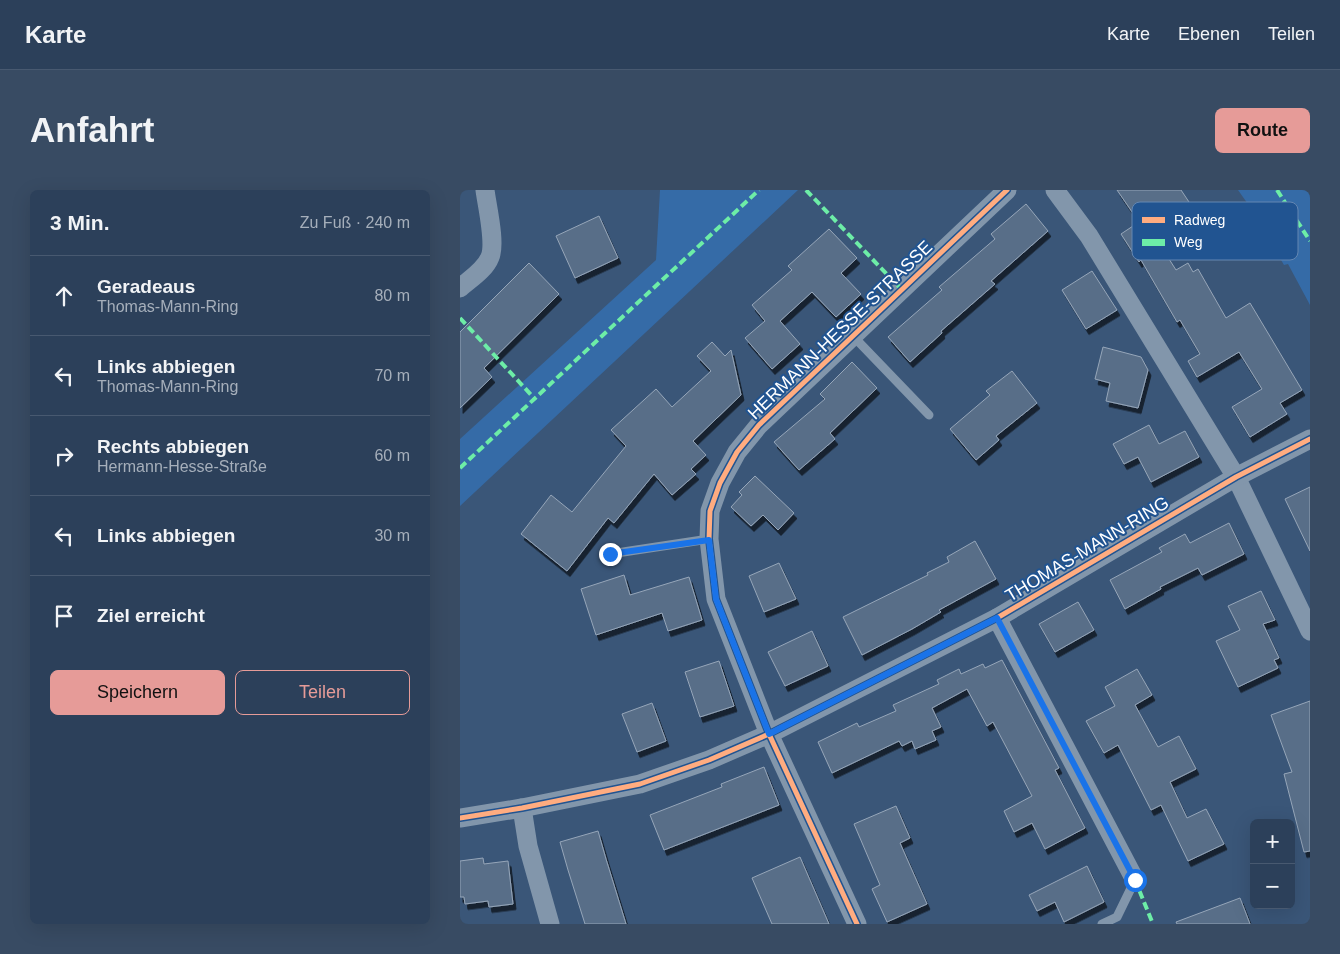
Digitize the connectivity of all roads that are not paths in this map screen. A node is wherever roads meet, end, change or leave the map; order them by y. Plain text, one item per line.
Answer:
1 (485, 190) edge
2 (1007, 190) edge
3 (1055, 190) edge
4 (460, 288) edge
5 (854, 336) junction
6 (929, 415) dead end
7 (1310, 439) edge
8 (1236, 477) junction
9 (709, 540) junction
10 (610, 554) dead end
11 (997, 618) junction
12 (1310, 631) edge
13 (769, 734) junction
14 (522, 808) junction
15 (460, 818) edge
16 (1135, 880) joint
17 (550, 924) edge
18 (857, 924) edge
19 (1102, 924) edge

1 - 4 street
2 - 5 street, HERMANN-HESSE-STRASSE
3 - 8 street
5 - 6 lane
5 - 9 street, HERMANN-HESSE-STRASSE
7 - 8 street, THOMAS-MANN-RING
8 - 11 street, THOMAS-MANN-RING
8 - 12 street
9 - 10 lane
9 - 13 street, HERMANN-HESSE-STRASSE
11 - 13 street, THOMAS-MANN-RING
11 - 16 street, THOMAS-MANN-RING
13 - 14 street, THOMAS-MANN-RING
13 - 18 street
14 - 15 street, THOMAS-MANN-RING
14 - 17 street
16 - 19 lane

